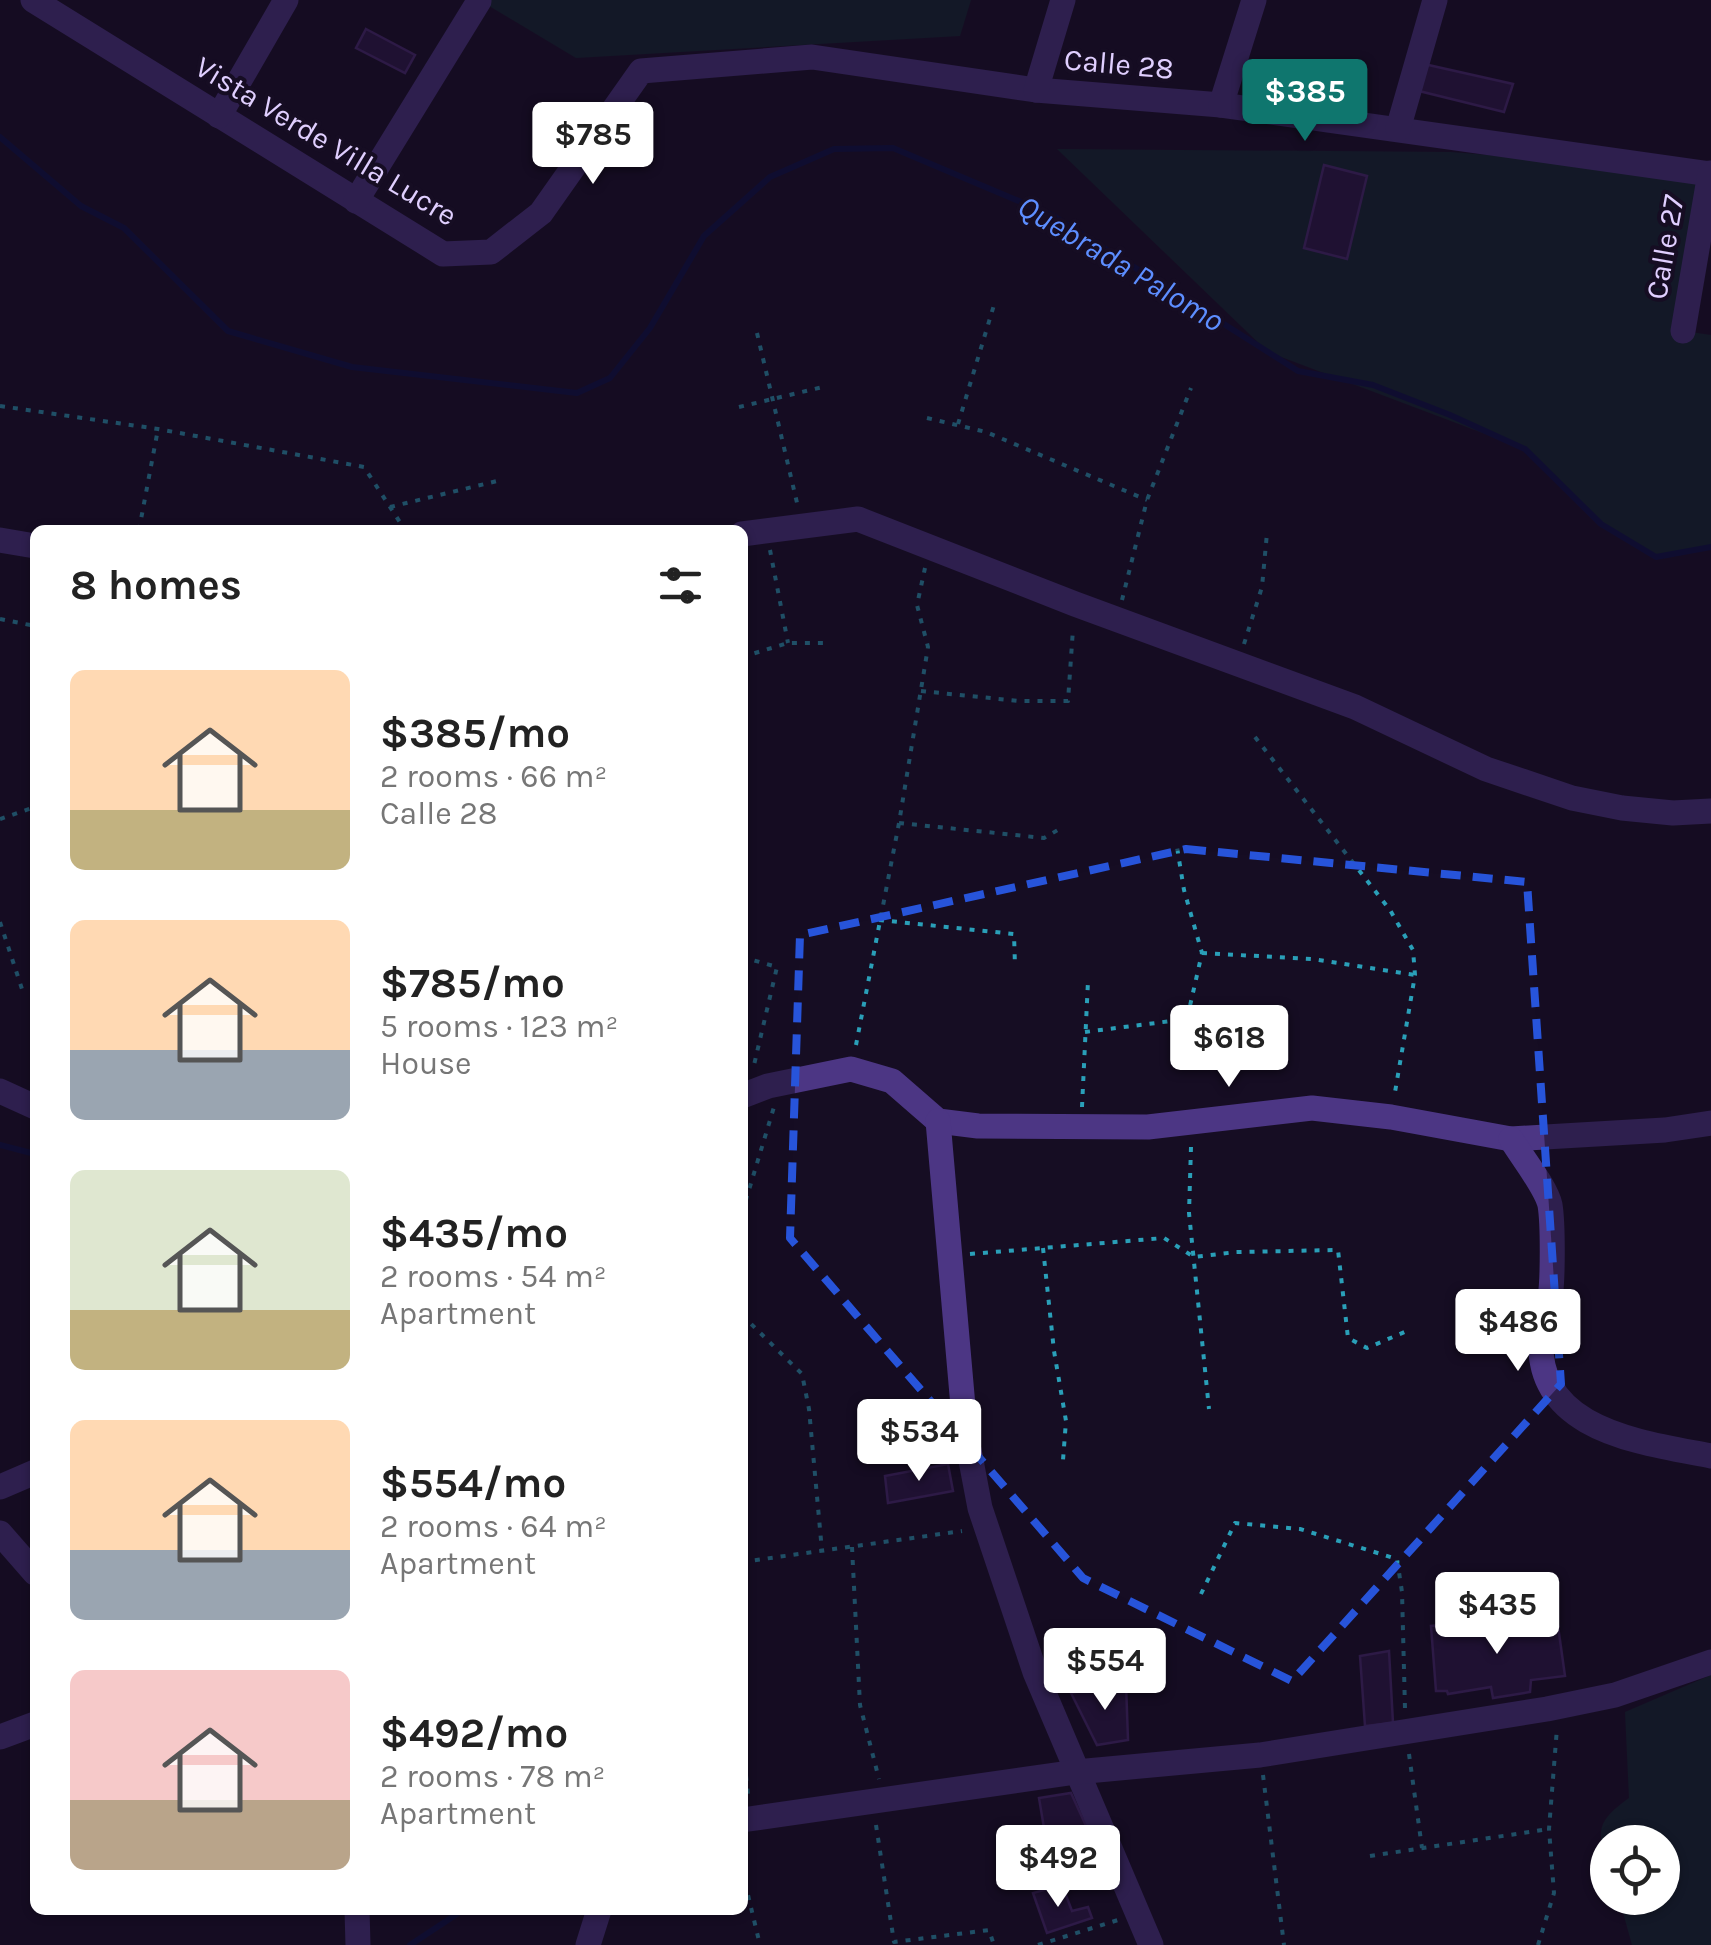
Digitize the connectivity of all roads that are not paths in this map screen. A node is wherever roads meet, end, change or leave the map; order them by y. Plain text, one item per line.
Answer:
1 (33, 0) edge
2 (286, 0) edge
3 (1064, 0) edge
4 (1254, 0) edge
5 (1435, 0) edge
6 (478, 1) edge
7 (640, 70) joint
8 (1036, 90) junction
9 (1220, 105) junction
10 (220, 116) junction
11 (1398, 128) junction
12 (1711, 174) edge
13 (356, 200) junction
14 (1684, 330) dead end
15 (754, 532) edge
16 (0, 540) edge
17 (30, 545) edge
18 (1711, 811) edge
19 (0, 1091) edge
20 (748, 1094) edge
21 (30, 1105) edge
22 (938, 1122) junction
23 (1711, 1123) edge
24 (1510, 1138) junction
25 (1711, 1456) edge
26 (30, 1474) edge
27 (0, 1487) edge
28 (0, 1533) edge
29 (30, 1567) edge
30 (1711, 1662) edge
31 (30, 1726) edge
32 (0, 1738) edge
33 (1076, 1772) junction
34 (748, 1820) edge
35 (357, 1915) edge
36 (598, 1915) edge
37 (358, 1945) edge
38 (588, 1945) edge
39 (1151, 1945) edge

1 - 10 street, Vista Verde Villa Lucre
2 - 10 street
3 - 8 street
4 - 9 street
5 - 11 street
6 - 13 street
7 - 8 street, Calle 28
7 - 13 street, Vista Verde Villa Lucre
8 - 9 street, Calle 28
9 - 11 street, Calle 28
10 - 13 street, Vista Verde Villa Lucre
11 - 12 street, Calle 28
12 - 14 street, Calle 27
15 - 18 street
16 - 17 street
19 - 21 street
20 - 22 street
22 - 24 street
22 - 33 street
23 - 24 street
24 - 25 street
26 - 27 street
28 - 29 street
30 - 33 street
31 - 32 street
33 - 34 street
33 - 39 street
35 - 37 street
36 - 38 street

